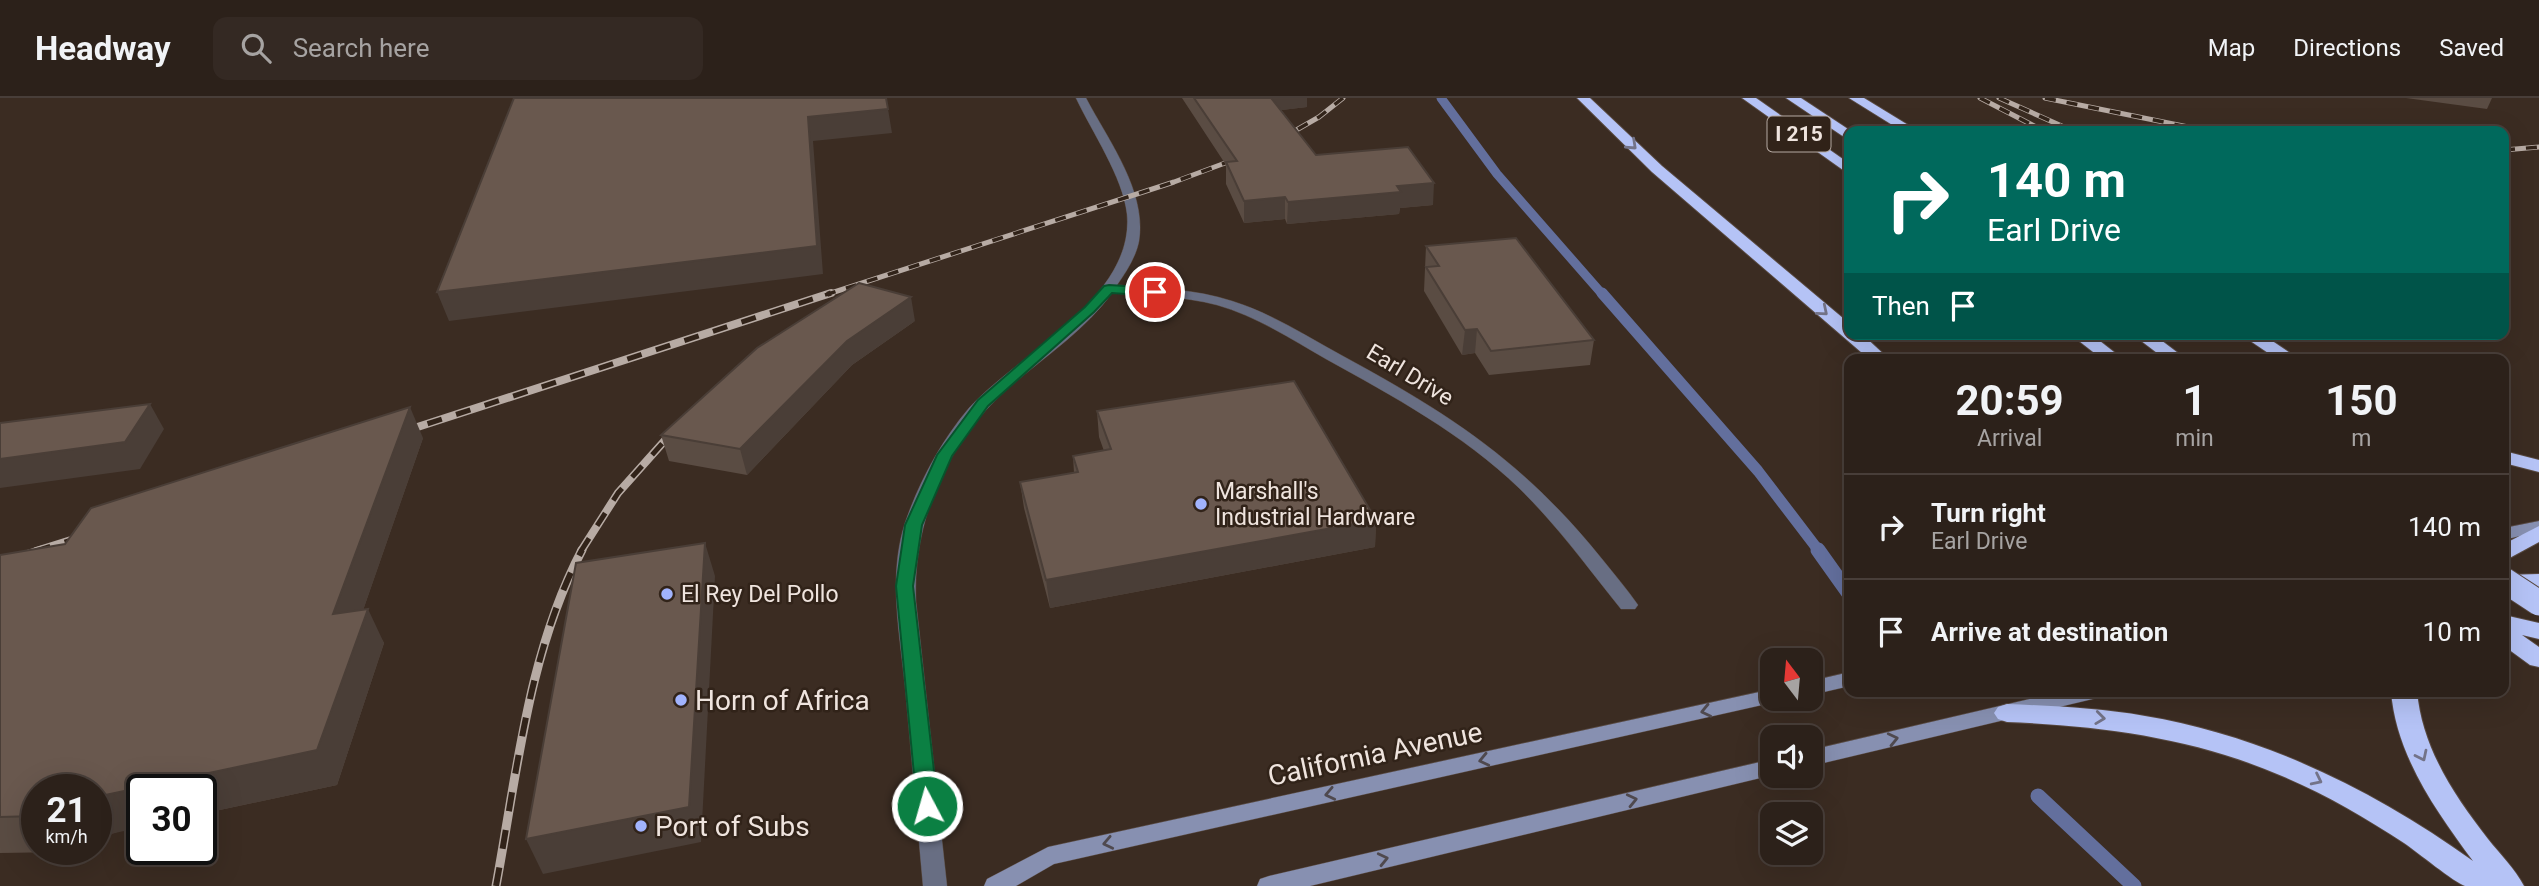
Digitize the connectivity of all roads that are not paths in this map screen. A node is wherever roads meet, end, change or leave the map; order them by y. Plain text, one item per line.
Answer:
1 (1082, 98) edge
2 (1583, 98) edge
3 (1748, 98) edge
4 (1792, 98) edge
5 (1855, 98) edge
6 (1903, 126) edge
7 (1844, 133) edge
8 (1844, 167) edge
9 (1109, 289) junction
10 (1844, 329) edge
11 (1857, 340) edge
12 (2087, 340) edge
13 (2150, 340) edge
14 (2259, 340) edge
15 (1874, 354) edge
16 (2107, 354) edge
17 (2170, 354) edge
18 (2282, 354) edge
19 (2509, 458) edge
20 (2539, 466) edge
21 (2539, 526) edge
22 (2509, 533) edge
23 (2539, 533) edge
24 (2509, 551) edge
25 (2509, 581) edge
26 (2539, 581) edge
27 (2509, 584) edge
28 (2539, 587) edge
29 (2509, 594) edge
30 (2539, 603) edge
31 (1628, 605) dead end
32 (2509, 624) edge
33 (2539, 631) edge
34 (2509, 638) edge
35 (2539, 659) edge
36 (1844, 680) edge
37 (1824, 685) edge
38 (2072, 697) edge
39 (2404, 697) edge
40 (1760, 699) edge
41 (2007, 713) junction
42 (1823, 755) edge
43 (1760, 770) edge
44 (935, 886) edge
45 (996, 886) edge
46 (1269, 886) edge
47 (2486, 886) edge
48 (2510, 886) edge

1 - 9 street
2 -> 10 highway
3 - 8 highway, I 215
4 - 7 highway, I 215
5 - 6 highway
9 - 31 street, Earl Drive
9 - 44 street
11 - 15 highway
12 - 16 highway
13 - 17 highway
14 - 18 highway
19 - 20 highway
21 - 22 main road
23 - 24 highway
25 - 26 highway
27 - 30 highway, bridge
28 - 29 main road
32 - 33 highway
34 - 35 highway
36 - 37 main road
38 - 41 main road
39 -> 48 highway
40 -> 45 main road, California Avenue
42 -> 41 main road
41 -> 47 highway
46 -> 43 main road

